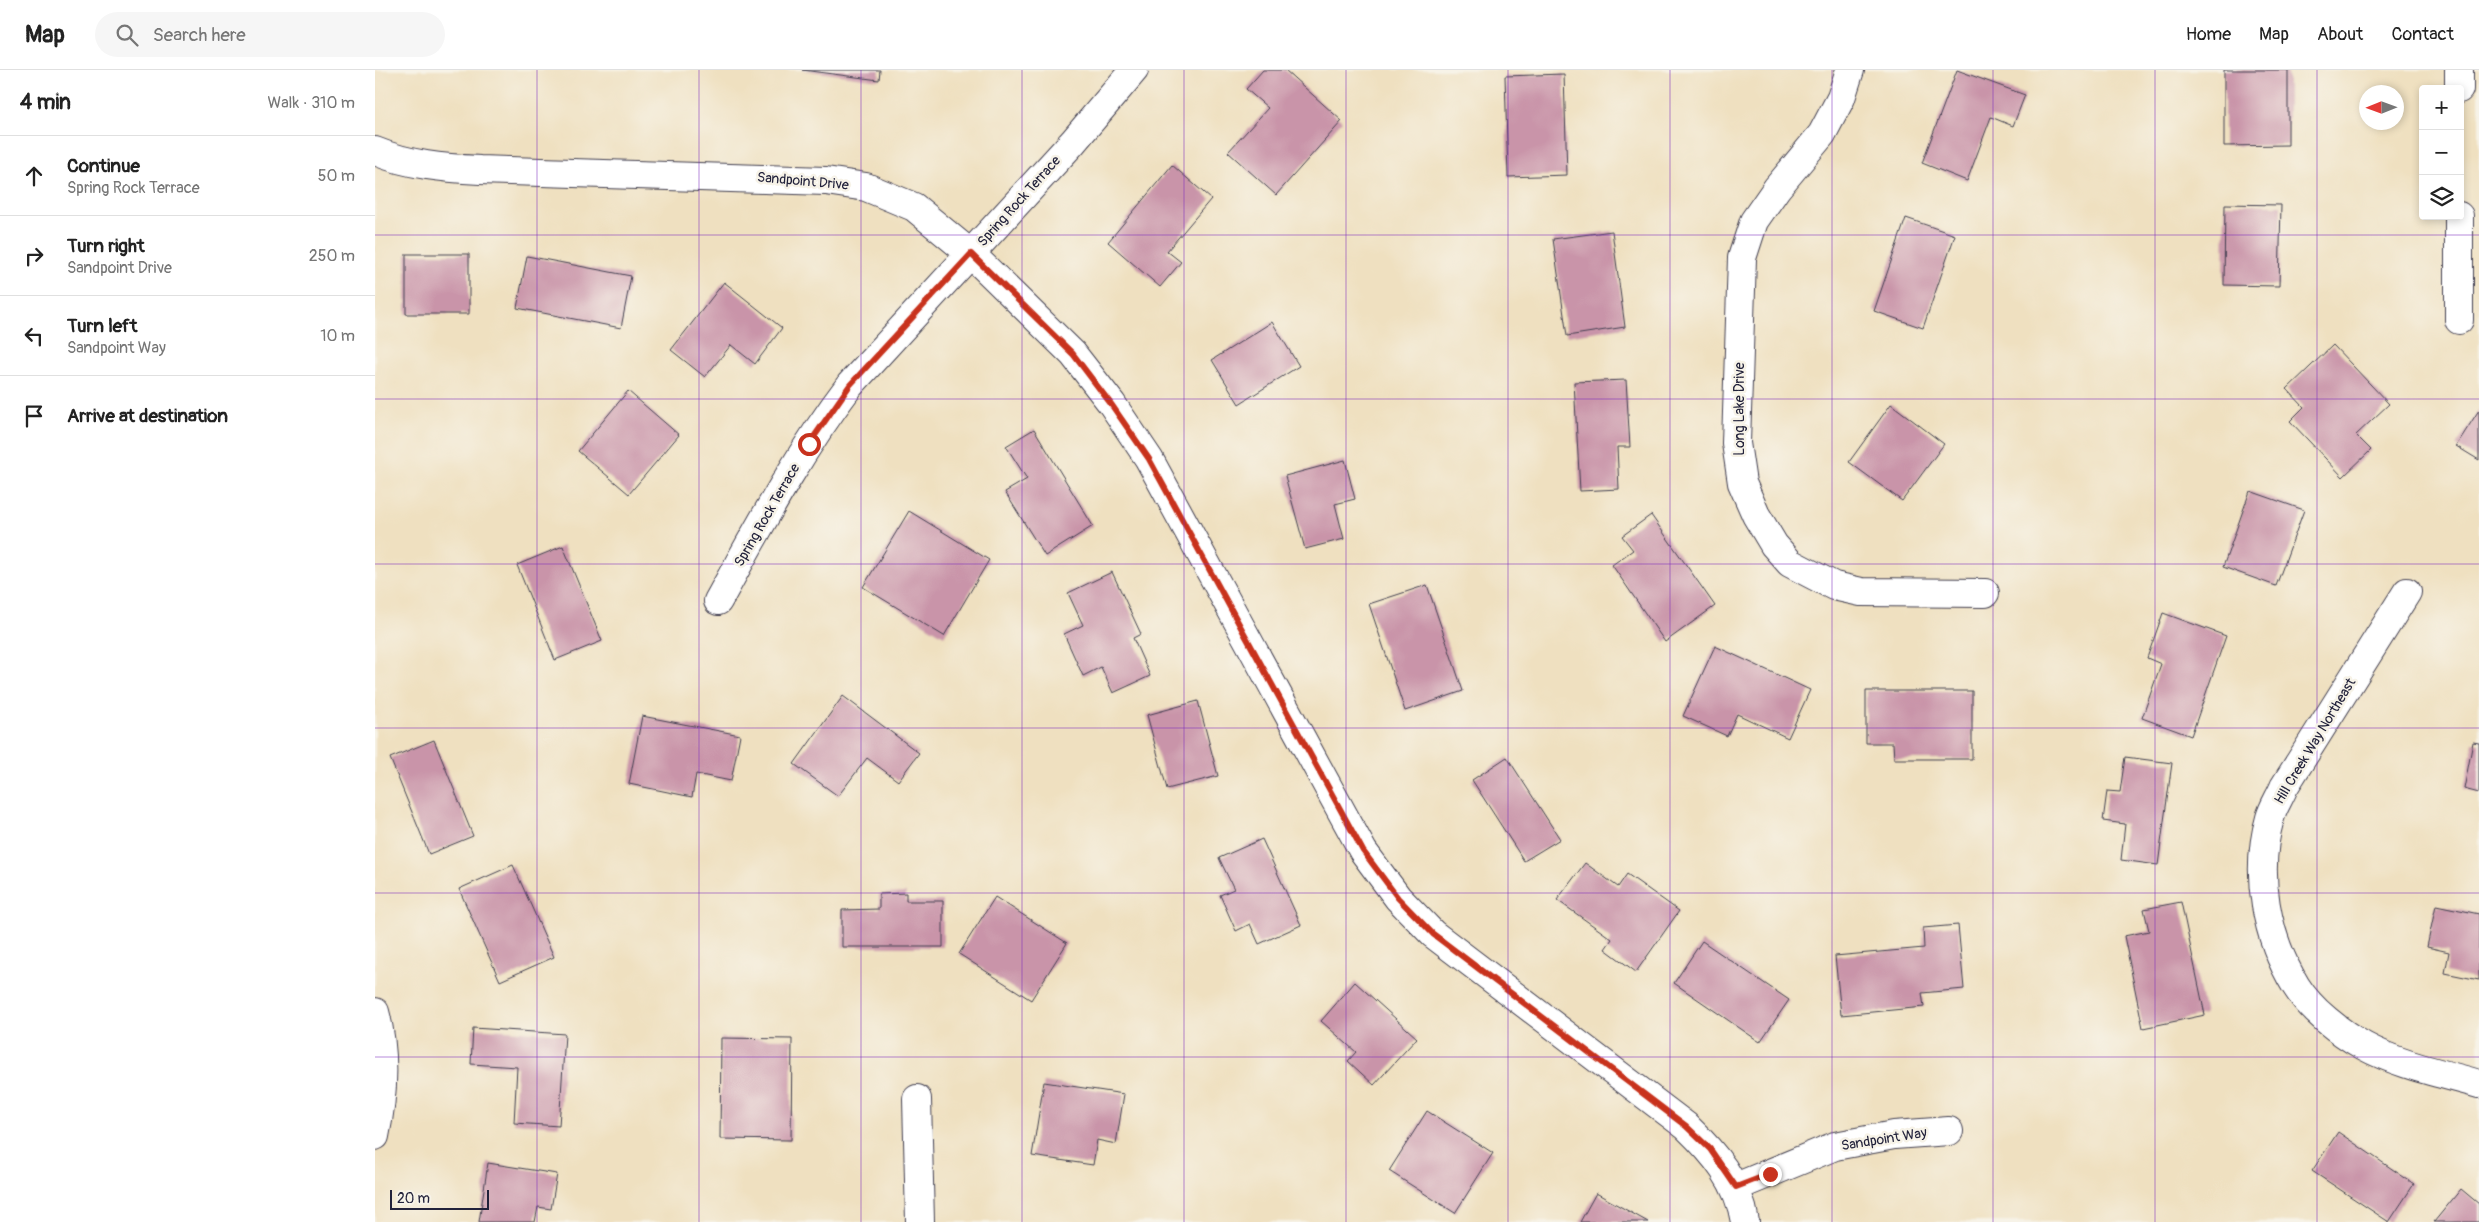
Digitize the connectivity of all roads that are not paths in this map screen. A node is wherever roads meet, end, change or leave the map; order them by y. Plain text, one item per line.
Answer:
1 (1134, 70) edge
2 (1849, 70) edge
3 (2459, 70) edge
4 (2459, 85) edge
5 (375, 151) edge
6 (2459, 220) edge
7 (971, 254) junction
8 (2459, 320) dead end
9 (2407, 592) dead end
10 (1985, 594) dead end
11 (718, 601) dead end
12 (375, 1012) edge
13 (2479, 1084) edge
14 (917, 1098) dead end
15 (1949, 1131) dead end
16 (375, 1136) edge
17 (1736, 1187) junction
18 (920, 1222) edge
19 (1745, 1222) edge

1 - 7 street, Spring Rock Terrace
2 - 10 street, Long Lake Drive
3 - 4 street
5 - 7 street, Sandpoint Drive
6 - 8 street
7 - 11 street, Spring Rock Terrace
7 - 17 street, Sandpoint Drive
9 - 13 street, Hill Creek Way Northeast
12 - 16 street
14 - 18 street
15 - 17 street, Sandpoint Way
17 - 19 street, Sandpoint Drive

